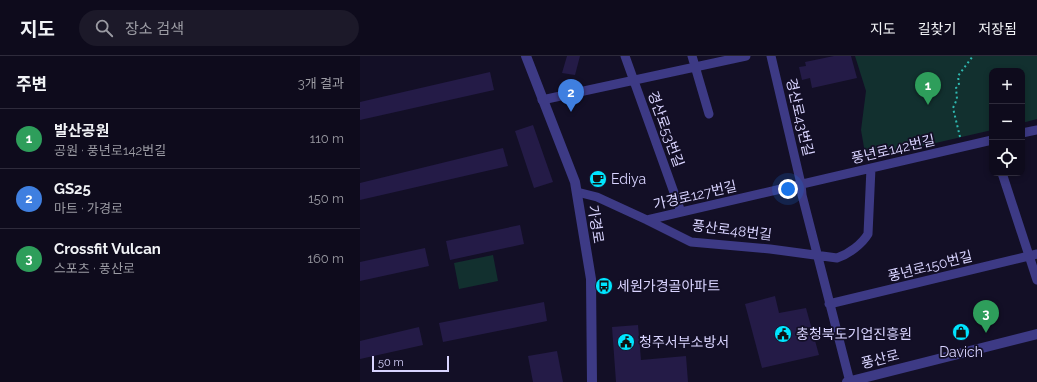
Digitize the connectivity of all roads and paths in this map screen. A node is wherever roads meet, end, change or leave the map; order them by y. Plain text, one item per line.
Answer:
1 (526, 56) edge
2 (625, 56) edge
3 (692, 56) edge
4 (746, 56) edge
5 (771, 56) edge
6 (973, 56) edge
7 (695, 67) junction
8 (634, 80) junction
9 (542, 100) junction
10 (709, 114) dead end
11 (1037, 130) edge
12 (1025, 133) edge
13 (961, 140) dead end
14 (989, 141) edge
15 (870, 168) junction
16 (1003, 176) edge
17 (801, 184) junction
18 (577, 192) junction
19 (681, 212) junction
20 (647, 220) junction
21 (817, 255) junction
22 (1033, 255) edge
23 (1037, 280) edge
24 (829, 304) junction
25 (1037, 334) edge
26 (592, 382) edge
27 (849, 382) edge

1 - 9 street, 가경로
2 - 8 street, 경산로53번길
3 - 7 street
4 - 7 street
5 - 17 street, 경산로43번길
6 - 13 path
7 - 8 street
7 - 10 street
8 - 9 street
8 - 19 street, 경산로53번길
9 - 18 street, 가경로
11 - 12 street
14 - 15 street, 풍년로142번길
15 - 17 street, 풍년로142번길
15 - 21 street, 풍산로48번길
16 - 22 street
17 - 19 street, 가경로127번길
17 - 21 street
18 - 20 street, 가경로127번길
18 - 26 street, 가경로
19 - 20 street, 가경로127번길
20 - 21 street, 풍산로48번길
21 - 24 street
22 - 23 street
22 - 24 street, 풍년로150번길
24 - 27 street
25 - 27 street, 풍산로

